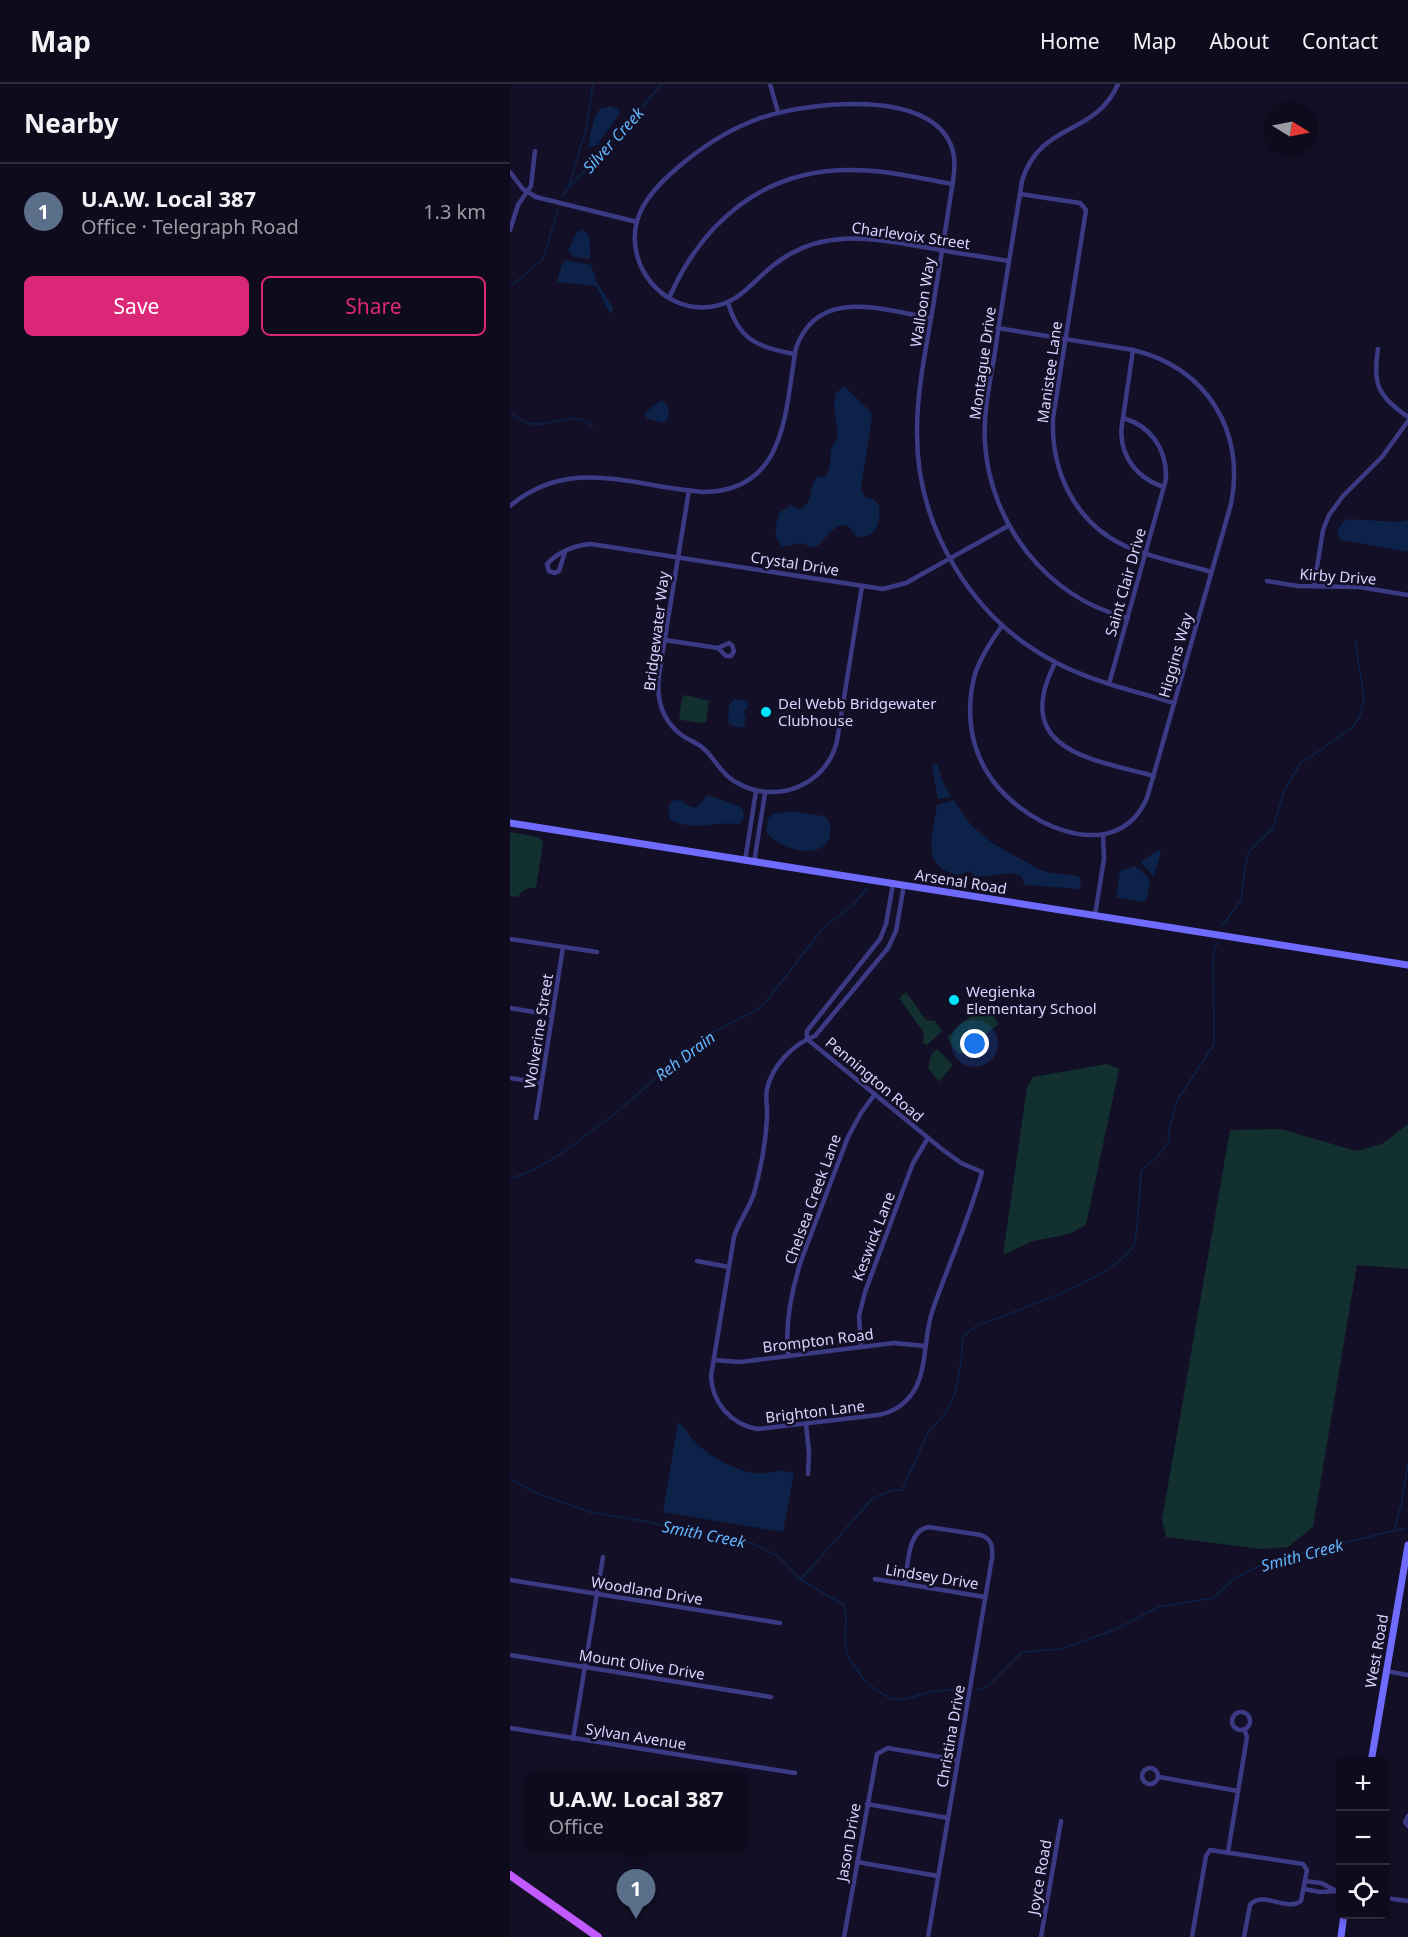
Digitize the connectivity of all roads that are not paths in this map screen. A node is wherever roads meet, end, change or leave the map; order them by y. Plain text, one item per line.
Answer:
1 (770, 84) edge
2 (1118, 84) edge
3 (778, 112) junction
4 (535, 152) dead end
5 (510, 172) edge
6 (952, 184) junction
7 (527, 192) junction
8 (1020, 194) junction
9 (637, 222) junction
10 (510, 230) edge
11 (942, 250) junction
12 (1009, 261) junction
13 (669, 298) junction
14 (728, 302) junction
15 (931, 318) junction
16 (998, 328) junction
17 (1066, 339) junction
18 (1378, 349) dead end
19 (1133, 350) junction
20 (795, 354) junction
21 (1123, 418) junction
22 (1408, 419) edge
23 (1164, 488) junction
24 (689, 490) junction
25 (510, 506) edge
26 (1008, 526) junction
27 (565, 552) junction
28 (1146, 553) junction
29 (678, 557) junction
30 (949, 559) junction
31 (1211, 572) junction
32 (1267, 581) dead end
33 (862, 586) junction
34 (1314, 586) junction
35 (1408, 595) edge
36 (1128, 618) junction
37 (1002, 626) junction
38 (665, 640) junction
39 (718, 648) dead end
40 (1055, 663) junction
41 (1109, 684) junction
42 (1174, 702) junction
43 (1154, 776) junction
44 (756, 791) junction
45 (765, 793) junction
46 (510, 823) edge
47 (1103, 834) junction
48 (745, 861) junction
49 (754, 863) junction
50 (893, 884) junction
51 (904, 885) junction
52 (1095, 915) junction
53 (510, 939) edge
54 (563, 947) junction
55 (597, 952) dead end
56 (866, 959) junction
57 (1408, 965) edge
58 (873, 966) junction
59 (834, 997) junction
60 (842, 1004) junction
61 (510, 1008) edge
62 (552, 1015) junction
63 (807, 1039) junction
64 (510, 1078) edge
65 (541, 1083) junction
66 (875, 1094) junction
67 (536, 1118) dead end
68 (928, 1138) junction
69 (697, 1261) dead end
70 (729, 1267) junction
71 (925, 1346) junction
72 (861, 1347) junction
73 (788, 1355) junction
74 (714, 1360) junction
75 (806, 1424) junction
76 (808, 1474) dead end
77 (1408, 1545) edge
78 (603, 1557) dead end
79 (875, 1579) dead end
80 (510, 1580) edge
81 (905, 1584) junction
82 (596, 1594) junction
83 (985, 1597) junction
84 (780, 1623) dead end
85 (510, 1655) edge
86 (585, 1667) junction
87 (1386, 1671) junction
88 (1408, 1675) edge
89 (771, 1697) dead end
90 (510, 1728) edge
91 (1244, 1729) dead end
92 (573, 1739) junction
93 (1372, 1757) edge
94 (958, 1760) junction
95 (795, 1773) dead end
96 (1159, 1777) dead end
97 (1238, 1791) junction
98 (867, 1804) junction
99 (1408, 1816) edge
100 (948, 1818) junction
101 (1061, 1821) dead end
102 (1408, 1826) edge
103 (1228, 1852) junction
104 (857, 1862) junction
105 (510, 1875) edge
106 (938, 1876) junction
107 (1305, 1881) junction
108 (1304, 1889) junction
109 (1336, 1890) edge
110 (1336, 1891) edge
111 (1390, 1899) edge
112 (1408, 1901) edge
113 (1343, 1919) edge
114 (598, 1937) edge
115 (844, 1937) edge
116 (928, 1937) edge
117 (1041, 1937) edge
118 (1192, 1937) edge
119 (1244, 1937) edge
120 (1341, 1937) edge

1 - 3 street
2 - 8 street, Montague Drive
3 - 6 street, Walloon Way
3 - 9 street, Walloon Way
4 - 7 street
5 - 7 street
6 - 11 street, Walloon Way
6 - 13 street
7 - 9 street
7 - 10 street
8 - 12 street, Montague Drive
8 - 17 street, Manistee Lane
9 - 13 street, Charlevoix Street
11 - 12 street, Charlevoix Street
11 - 14 street, Charlevoix Street
11 - 15 street, Walloon Way
12 - 16 street, Montague Drive
13 - 14 street, Charlevoix Street
14 - 20 street
15 - 20 street
15 - 30 street, Walloon Way
16 - 17 street, Higgins Way
16 - 26 street, Montague Drive
17 - 19 street, Higgins Way
17 - 28 street, Manistee Lane
18 - 22 street
19 - 21 street
19 - 31 street, Higgins Way
20 - 24 street
21 - 23 street
21 - 23 street, Saint Clair Drive
22 - 34 street
23 - 28 street, Saint Clair Drive
24 - 25 street
24 - 29 street, Bridgewater Way
26 - 30 street, Crystal Drive
26 - 36 street, Montague Drive
27 - 27 street
27 - 29 street, Crystal Drive
28 - 31 street, Manistee Lane
28 - 36 street, Saint Clair Drive
29 - 33 street, Crystal Drive
29 - 38 street, Bridgewater Way
30 - 33 street, Crystal Drive
30 - 37 street, Walloon Way
31 - 42 street, Higgins Way
32 - 34 street, Kirby Drive
33 - 45 street, Bridgewater Way
34 - 35 street, Kirby Drive
36 - 41 street, Saint Clair Drive
37 - 40 street, Walloon Way
37 - 47 street
38 - 39 street
38 - 44 street, Bridgewater Way
40 - 41 street, Walloon Way
40 - 43 street
41 - 42 street, Walloon Way
42 - 43 street, Higgins Way
43 - 47 street, Higgins Way
44 - 45 street, Bridgewater Way
44 - 48 street
45 - 49 street
46 - 48 street, Arsenal Road
47 - 52 street
48 - 49 street, Arsenal Road
49 - 50 street, Arsenal Road
50 - 51 street, Arsenal Road
50 - 56 street
51 - 52 street, Arsenal Road
51 - 58 street, Brighton Lane
52 - 57 street, Arsenal Road
53 - 54 street
54 - 55 street
54 - 62 street, Wolverine Street
56 - 58 street
56 - 59 street
58 - 60 street, Brighton Lane
59 - 60 street
59 - 63 street
60 - 63 street, Brighton Lane
61 - 62 street
62 - 65 street, Wolverine Street
63 - 66 street, Pennington Road
63 - 70 street, Brighton Lane
64 - 65 street
65 - 67 street, Wolverine Street
66 - 68 street, Pennington Road
66 - 73 street, Chelsea Creek Lane
68 - 71 street, Pennington Road
68 - 72 street, Keswick Lane
69 - 70 street
70 - 74 street, Brighton Lane
71 - 72 street, Brompton Road
71 - 75 street, Brighton Lane
72 - 73 street, Brompton Road
73 - 74 street, Brompton Road
74 - 75 street, Brighton Lane
75 - 76 street
77 - 87 street, West Road
78 - 82 street
79 - 81 street, Lindsey Drive
80 - 82 street, Woodland Drive
81 - 83 street, Lindsey Drive
81 - 83 street, Christina Drive
82 - 84 street, Woodland Drive
82 - 86 street
83 - 94 street, Christina Drive
85 - 86 street, Mount Olive Drive
86 - 89 street, Mount Olive Drive
86 - 92 street
87 - 88 street
87 - 93 street, West Road
90 - 92 street, Sylvan Avenue
91 - 97 street
92 - 95 street, Sylvan Avenue
94 - 98 street, Jason Drive
94 - 100 street, Christina Drive
96 - 97 street
97 - 103 street
98 - 100 street
98 - 104 street, Jason Drive
99 - 102 street
100 - 106 street, Christina Drive
101 - 117 street, Joyce Road
103 - 107 street
103 - 118 street
104 - 106 street
104 - 115 street, Jason Drive
105 - 114 main road
106 - 116 street, Christina Drive
107 - 108 street
107 - 109 street
108 - 110 street
108 - 119 street
111 - 112 street
113 - 120 street

